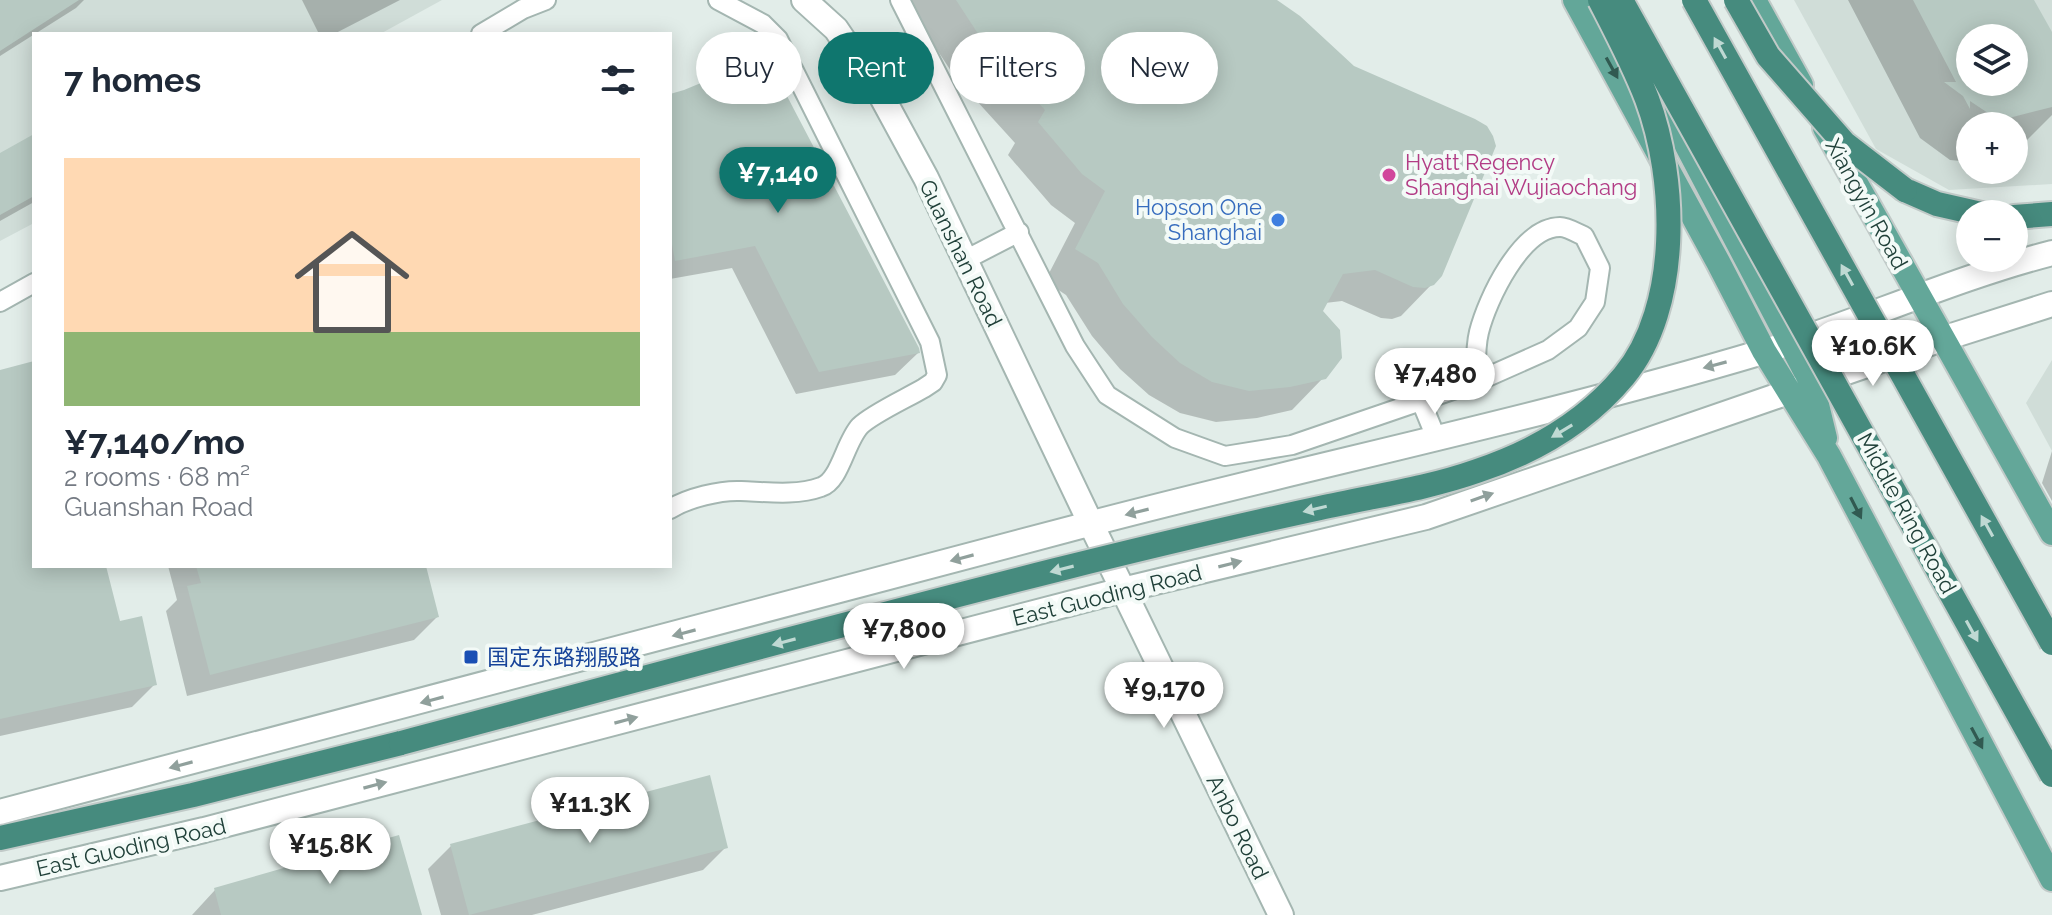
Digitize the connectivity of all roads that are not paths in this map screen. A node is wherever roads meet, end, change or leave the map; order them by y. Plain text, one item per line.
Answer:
1 (546, 0) edge
2 (718, 0) edge
3 (804, 0) edge
4 (900, 0) edge
5 (1575, 0) edge
6 (1600, 0) edge
7 (1610, 0) edge
8 (1621, 0) edge
9 (1694, 0) edge
10 (1736, 0) edge
11 (1754, 0) edge
12 (484, 32) edge
13 (1956, 208) edge
14 (2052, 214) edge
15 (2028, 216) edge
16 (1019, 232) junction
17 (2052, 253) edge
18 (965, 260) junction
19 (32, 284) edge
20 (1918, 296) junction
21 (0, 302) edge
22 (2052, 304) edge
23 (1942, 339) junction
24 (1789, 341) junction
25 (1764, 351) junction
26 (1476, 382) junction
27 (1812, 384) junction
28 (1788, 393) junction
29 (1421, 401) junction
30 (1437, 440) junction
31 (1829, 456) junction
32 (672, 508) edge
33 (1091, 524) junction
34 (2052, 533) edge
35 (1122, 590) junction
36 (2052, 643) edge
37 (2052, 775) edge
38 (0, 812) edge
39 (0, 838) edge
40 (0, 878) edge
41 (2052, 879) edge
42 (1281, 915) edge

1 - 12 lane
2 - 32 lane
3 - 18 street, Guanshan Road
4 - 16 lane
5 -> 25 main road
6 -> 39 highway, bridge
7 - 24 main road
8 -> 37 highway, Middle Ring Road, bridge
36 -> 9 highway, bridge
10 - 13 highway, bridge
11 - 20 main road, Xiangyin Road
14 - 15 highway
16 - 18 lane
16 - 29 lane
17 - 20 street
18 - 33 street, Guanshan Road
19 - 21 lane
20 - 23 main road, Xiangyin Road
20 - 24 street
22 - 23 street, East Guoding Road
23 - 27 street, East Guoding Road
23 - 34 main road, Xiangyin Road
24 - 25 street
24 - 27 main road
25 - 28 main road
25 -> 30 street
26 - 26 lane
26 - 29 lane
27 - 28 street, East Guoding Road
27 - 31 main road
28 - 31 main road
35 -> 28 street, East Guoding Road
29 - 30 lane
30 -> 33 street
31 -> 41 main road
33 - 35 street, Anbo Road
33 -> 38 street
40 -> 35 street, East Guoding Road
35 - 42 street, Anbo Road

